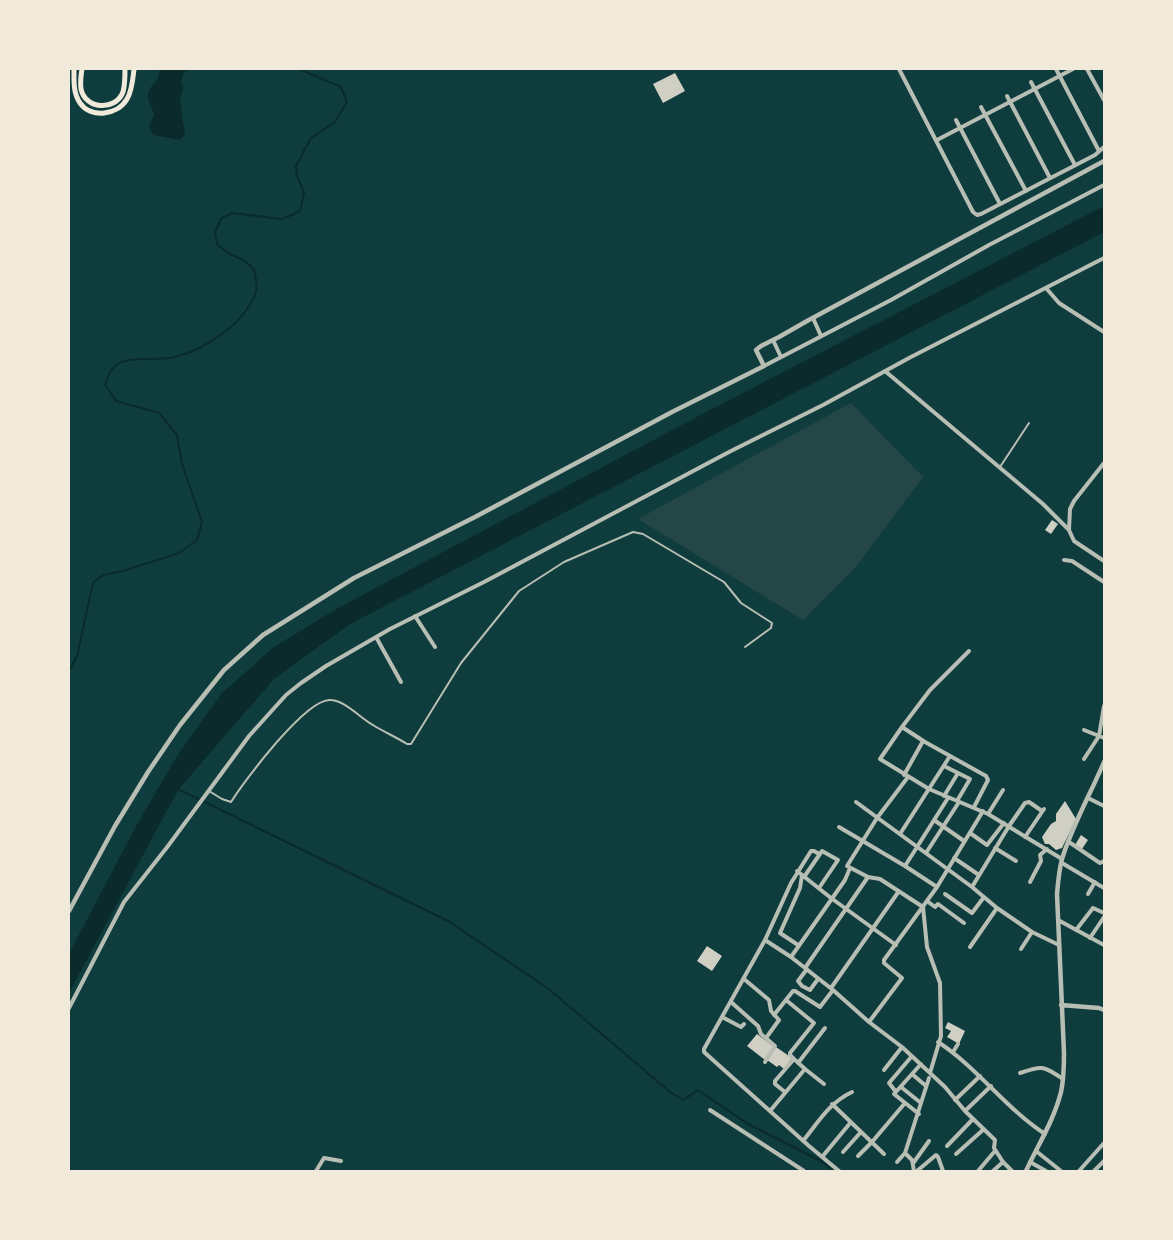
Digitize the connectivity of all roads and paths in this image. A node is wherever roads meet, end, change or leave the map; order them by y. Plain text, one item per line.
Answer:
1 (74, 69) edge
2 (82, 69) edge
3 (125, 69) edge
4 (134, 69) edge
5 (899, 69) edge
6 (1056, 69) edge
7 (1073, 69) edge
8 (1087, 69) edge
9 (1059, 76) junction
10 (1031, 82) dead end
11 (1035, 89) junction
12 (1007, 96) dead end
13 (1104, 100) edge
14 (1010, 102) junction
15 (981, 108) dead end
16 (985, 115) junction
17 (956, 120) dead end
18 (960, 128) junction
19 (937, 140) junction
20 (1104, 147) edge
21 (1099, 151) junction
22 (1104, 161) edge
23 (1075, 165) junction
24 (1050, 178) junction
25 (1104, 185) edge
26 (1026, 191) junction
27 (1000, 204) junction
28 (1104, 258) edge
29 (1046, 288) junction
30 (813, 318) junction
31 (1104, 332) edge
32 (822, 336) junction
33 (773, 340) junction
34 (781, 357) junction
35 (764, 366) junction
36 (885, 371) junction
37 (1029, 423) dead end
38 (1104, 463) edge
39 (1000, 467) junction
40 (1069, 530) junction
41 (1064, 560) dead end
42 (1104, 561) edge
43 (1104, 582) edge
44 (415, 616) junction
45 (376, 637) junction
46 (745, 647) dead end
47 (435, 648) dead end
48 (969, 651) dead end
49 (401, 682) dead end
50 (1104, 706) edge
51 (902, 727) junction
52 (1084, 730) dead end
53 (1099, 736) junction
54 (1104, 738) edge
55 (923, 741) junction
56 (950, 756) junction
57 (1084, 759) dead end
58 (1104, 762) edge
59 (944, 766) junction
60 (958, 773) junction
61 (906, 776) junction
62 (929, 789) junction
63 (1003, 790) dead end
64 (209, 791) junction
65 (946, 797) junction
66 (1088, 798) junction
67 (958, 801) junction
68 (856, 802) dead end
69 (1104, 806) edge
70 (974, 807) junction
71 (983, 812) junction
72 (988, 814) junction
73 (877, 818) junction
74 (934, 820) junction
75 (1004, 823) junction
76 (1009, 826) junction
77 (839, 827) dead end
78 (943, 827) junction
79 (970, 833) junction
80 (900, 834) junction
81 (1025, 837) junction
82 (862, 841) junction
83 (964, 841) junction
84 (1069, 842) junction
85 (917, 846) junction
86 (995, 848) junction
87 (1047, 849) junction
88 (926, 853) junction
89 (819, 854) junction
90 (954, 858) junction
91 (1062, 861) junction
92 (1104, 861) edge
93 (1016, 862) dead end
94 (905, 866) junction
95 (850, 868) junction
96 (948, 870) junction
97 (797, 871) junction
98 (979, 875) junction
99 (803, 876) junction
100 (868, 877) junction
101 (1104, 880) edge
102 (1030, 882) dead end
103 (1095, 882) junction
104 (936, 887) junction
105 (972, 887) junction
106 (1102, 887) edge
107 (819, 888) junction
108 (899, 891) junction
109 (945, 894) dead end
110 (1088, 894) dead end
111 (984, 897) junction
112 (832, 898) junction
113 (783, 899) junction
114 (927, 901) junction
115 (793, 904) junction
116 (923, 907) junction
117 (997, 908) junction
118 (846, 909) junction
119 (69, 911) edge
120 (1104, 913) edge
121 (1104, 917) edge
122 (1058, 920) junction
123 (964, 923) dead end
124 (874, 927) junction
125 (1076, 930) junction
126 (1032, 932) junction
127 (1090, 938) junction
128 (765, 940) junction
129 (1059, 944) junction
130 (798, 945) junction
131 (896, 945) junction
132 (1104, 946) edge
133 (970, 947) dead end
134 (1020, 949) dead end
135 (791, 957) junction
136 (806, 969) junction
137 (818, 978) junction
138 (744, 979) junction
139 (832, 989) junction
140 (786, 1000) junction
141 (731, 1002) junction
142 (1061, 1005) junction
143 (69, 1008) edge
144 (1104, 1010) edge
145 (774, 1015) junction
146 (722, 1017) junction
147 (807, 1017) junction
148 (869, 1022) junction
149 (803, 1023) dead end
150 (744, 1024) dead end
151 (825, 1028) dead end
152 (766, 1038) junction
153 (939, 1042) junction
154 (958, 1044) dead end
155 (902, 1047) junction
156 (953, 1052) junction
157 (912, 1056) junction
158 (794, 1059) junction
159 (765, 1062) dead end
160 (798, 1063) junction
161 (921, 1064) junction
162 (805, 1069) junction
163 (884, 1070) dead end
164 (930, 1073) junction
165 (1020, 1073) dead end
166 (912, 1074) junction
167 (980, 1076) junction
168 (929, 1078) dead end
169 (1063, 1079) junction
170 (824, 1084) dead end
171 (926, 1086) junction
172 (991, 1086) junction
173 (901, 1087) junction
174 (785, 1092) junction
175 (852, 1092) dead end
176 (896, 1092) junction
177 (955, 1100) junction
178 (905, 1103) junction
179 (922, 1103) junction
180 (832, 1104) junction
181 (710, 1110) dead end
182 (770, 1111) junction
183 (965, 1111) junction
184 (919, 1114) junction
185 (973, 1119) junction
186 (851, 1122) junction
187 (984, 1129) junction
188 (861, 1132) junction
189 (1045, 1134) junction
190 (803, 1140) junction
191 (929, 1141) dead end
192 (872, 1142) junction
193 (1104, 1143) edge
194 (947, 1146) dead end
195 (996, 1151) junction
196 (1036, 1151) junction
197 (843, 1152) dead end
198 (904, 1153) junction
199 (884, 1154) dead end
200 (956, 1154) dead end
201 (858, 1156) dead end
202 (822, 1157) junction
203 (341, 1161) dead end
204 (1104, 1161) edge
205 (897, 1162) dead end
206 (914, 1162) junction
207 (1003, 1162) junction
208 (1030, 1162) junction
209 (316, 1171) edge
210 (804, 1171) edge
211 (839, 1171) edge
212 (916, 1171) edge
213 (942, 1171) edge
214 (978, 1171) edge
215 (993, 1171) edge
216 (1012, 1171) edge
217 (1026, 1171) edge
218 (1046, 1171) edge
219 (1062, 1171) edge
220 (1079, 1171) edge
221 (1094, 1171) edge

1 - 4 main road
2 - 3 main road
5 - 19 street
6 - 9 street
7 - 9 street
8 - 13 street
9 - 11 street
9 - 21 street
10 - 11 street
11 - 14 street
11 - 23 street
12 - 14 street
14 - 16 street
14 - 24 street
15 - 16 street
16 - 18 street
16 - 26 street
17 - 18 street
18 - 19 street
18 - 27 street
19 - 27 street
20 - 21 street
21 - 23 street
22 - 30 street
23 - 24 street
24 - 26 street
25 - 32 street
26 - 27 street
28 - 29 street
29 - 31 street
29 - 36 street
30 - 32 street
30 - 33 street
32 - 34 street
33 - 34 street
33 - 35 street
34 - 35 street
35 - 119 street
36 - 39 street
36 - 44 street
37 - 39 lane
38 - 40 street
39 - 40 street
40 - 42 street
41 - 43 street
44 - 45 street
44 - 47 street
45 - 49 street
45 - 64 street
46 - 64 lane
48 - 51 street
50 - 53 street
51 - 55 street
51 - 61 street
52 - 53 street
53 - 54 street
53 - 57 street
55 - 56 street
55 - 61 street
56 - 59 street
56 - 70 street
58 - 66 street
59 - 60 street
59 - 62 street
60 - 65 street
60 - 67 street
61 - 62 street
61 - 73 street
62 - 65 street
62 - 80 street
63 - 72 street
64 - 143 street
65 - 67 street
65 - 74 street
66 - 69 street
66 - 84 street
67 - 70 street
67 - 78 street
68 - 73 street
70 - 71 street
71 - 72 street
71 - 79 street
72 - 75 street
73 - 80 street
73 - 82 street
74 - 78 street
74 - 85 street
75 - 76 street
75 - 79 street
76 - 81 street
76 - 81 street
76 - 86 street
77 - 82 street
78 - 83 street
78 - 88 street
79 - 83 street
80 - 85 street
81 - 87 street
82 - 94 street
82 - 95 street
83 - 90 street
84 - 91 street
84 - 92 street
85 - 88 street
85 - 94 street
86 - 93 street
86 - 98 street
87 - 91 street
87 - 102 street
88 - 96 street
89 - 97 street
89 - 99 street
89 - 107 street
90 - 96 street
90 - 98 street
91 - 103 street
91 - 122 street
94 - 104 street
95 - 100 street
95 - 112 street
96 - 104 street
96 - 105 street
97 - 99 street
97 - 113 street
98 - 105 street
99 - 107 street
99 - 115 street
100 - 108 street
100 - 118 street
101 - 106 street
103 - 106 street
103 - 110 street
104 - 114 street
105 - 111 street
107 - 112 street
108 - 116 street
108 - 124 street
109 - 111 street
111 - 117 street
112 - 118 street
112 - 130 street
113 - 115 street
113 - 128 street
114 - 116 street
114 - 123 street
115 - 130 street
116 - 131 street
116 - 153 street
117 - 126 street
117 - 133 street
118 - 124 street
118 - 136 street
120 - 125 street
121 - 127 street
122 - 125 street
122 - 129 street
124 - 131 street
124 - 139 street
125 - 127 street
126 - 129 street
126 - 134 street
127 - 132 street
128 - 135 street
128 - 138 street
129 - 142 street
130 - 135 street
131 - 148 street
135 - 136 street
136 - 137 street
136 - 137 street
137 - 139 street
138 - 141 street
138 - 145 street
139 - 140 street
139 - 148 street
140 - 145 street
140 - 147 street
141 - 146 street
141 - 152 street
142 - 144 street
142 - 169 street
145 - 152 street
146 - 150 street
146 - 182 street
147 - 149 street
147 - 158 street
148 - 155 street
151 - 160 street
152 - 159 street
153 - 156 street
153 - 164 street
154 - 156 street
155 - 157 street
155 - 163 street
156 - 167 street
157 - 161 street
157 - 176 street
158 - 160 street
158 - 174 street
160 - 162 street
161 - 164 street
161 - 166 street
162 - 170 street
162 - 174 street
164 - 177 street
165 - 169 street
166 - 171 street
166 - 173 street
167 - 172 street
167 - 177 street
168 - 171 street
169 - 189 street
171 - 179 street
172 - 183 street
172 - 189 street
173 - 176 street
173 - 179 street
174 - 182 street
175 - 180 street
176 - 178 street
177 - 183 street
178 - 184 street
178 - 192 street
179 - 184 street
180 - 186 street
180 - 190 street
181 - 210 street
182 - 190 street
183 - 185 street
184 - 198 street
185 - 187 street
185 - 194 street
186 - 188 street
186 - 202 street
187 - 195 street
187 - 200 street
188 - 192 street
188 - 197 street
189 - 196 street
190 - 202 street
191 - 206 street
192 - 199 street
192 - 201 street
193 - 220 street
195 - 207 street
195 - 214 street
196 - 208 street
196 - 219 street
198 - 205 street
198 - 206 street
202 - 211 street
203 - 209 street
204 - 221 street
206 - 212 street
207 - 215 street
207 - 216 street
208 - 217 street
208 - 218 street
212 - 213 street

